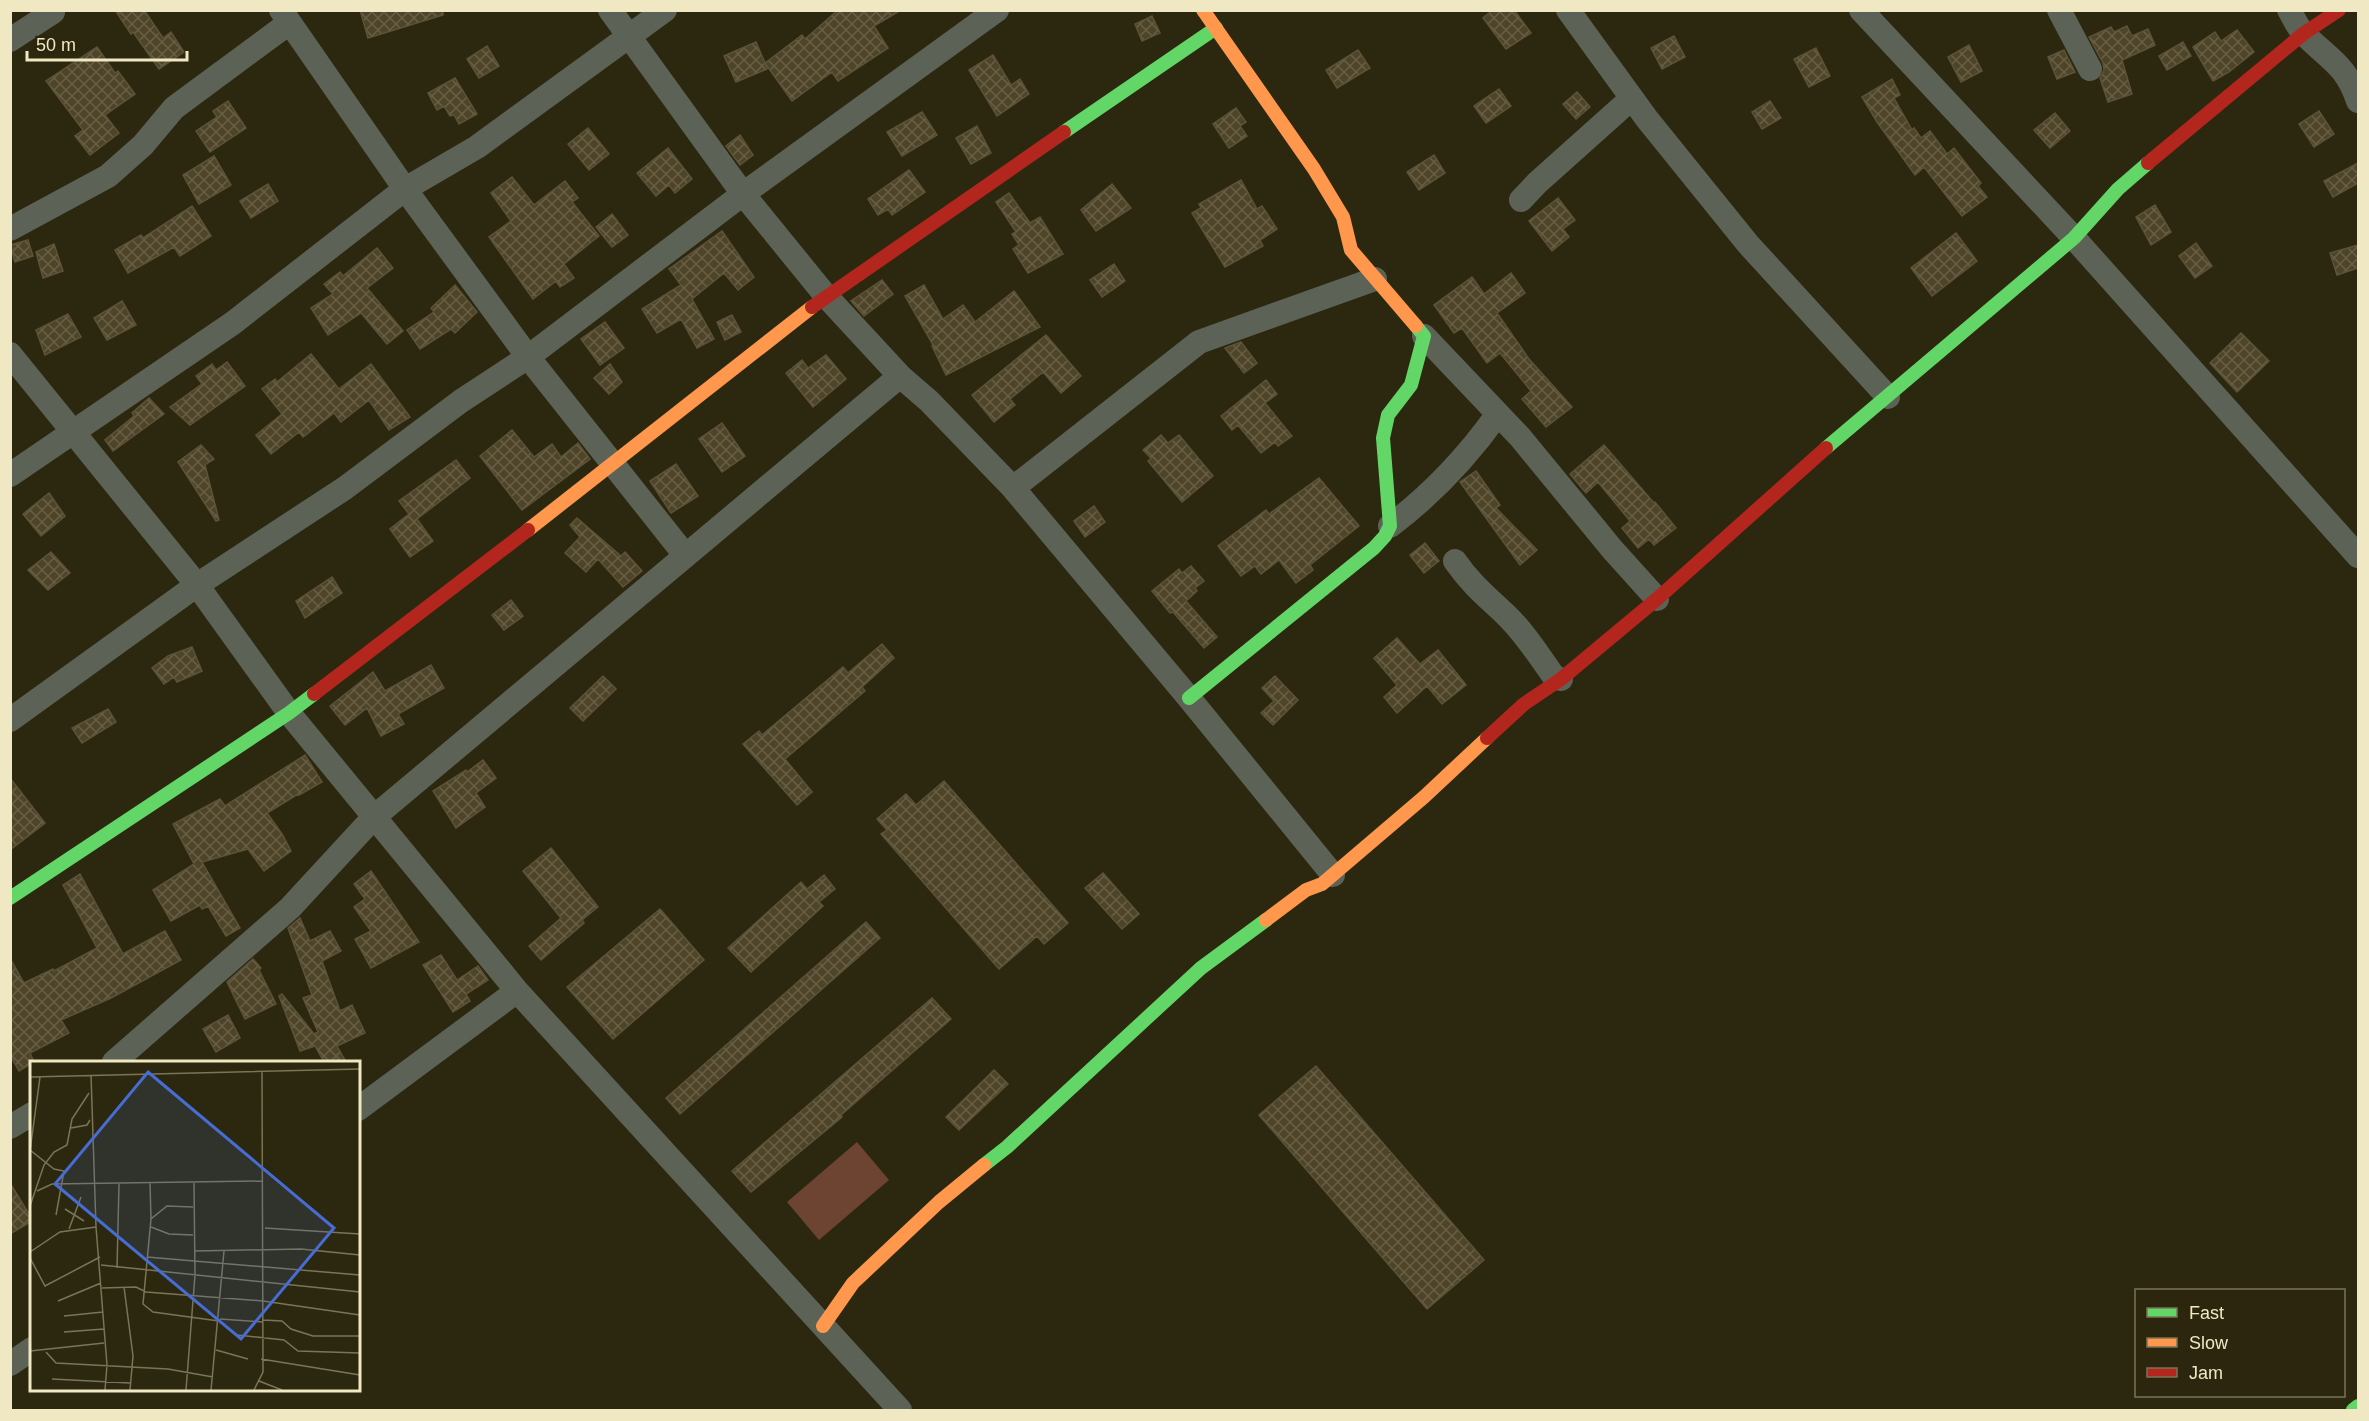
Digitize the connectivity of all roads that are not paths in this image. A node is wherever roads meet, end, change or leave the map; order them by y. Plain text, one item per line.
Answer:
1 (610, 10) edge
2 (665, 10) edge
3 (997, 10) edge
4 (1203, 10) edge
5 (1568, 10) edge
6 (1861, 10) edge
7 (2060, 10) edge
8 (2289, 10) edge
9 (2339, 10) edge
10 (53, 12) dead end
11 (285, 17) edge
12 (1215, 28) junction
13 (2303, 34) junction
14 (630, 37) junction
15 (10, 40) edge
16 (2090, 69) dead end
17 (1632, 98) junction
18 (2358, 101) edge
19 (405, 189) junction
20 (743, 194) junction
21 (1521, 200) dead end
22 (10, 229) edge
23 (2074, 238) junction
24 (1375, 279) junction
25 (826, 296) junction
26 (1424, 336) junction
27 (10, 354) edge
28 (528, 357) junction
29 (900, 376) junction
30 (1888, 397) junction
31 (1497, 415) junction
32 (74, 433) junction
33 (614, 464) junction
34 (10, 475) edge
35 (1013, 488) junction
36 (1390, 526) junction
37 (685, 555) junction
38 (2358, 556) edge
39 (1455, 561) dead end
40 (197, 585) junction
41 (1657, 599) junction
42 (1562, 679) junction
43 (1189, 698) junction
44 (289, 714) junction
45 (10, 720) edge
46 (374, 817) junction
47 (1333, 875) junction
48 (10, 898) edge
49 (517, 991) junction
50 (115, 1061) edge
51 (360, 1108) edge
52 (30, 1115) edge
53 (10, 1127) edge
54 (823, 1326) junction
55 (30, 1350) edge
56 (10, 1364) edge
57 (2358, 1406) edge
58 (900, 1410) edge
59 (2354, 1410) edge

1 - 14 street
2 - 14 street
3 - 20 street
4 - 12 street
5 - 17 street
6 - 23 street
7 - 16 street
8 - 13 street
9 - 13 street
10 - 15 street
11 - 19 street
11 - 22 street
12 - 24 street
12 - 25 street
13 - 18 street
13 - 23 street
14 - 19 street
14 - 20 street
17 - 21 street
17 - 30 street
19 - 28 street
19 - 32 street
20 - 25 street
20 - 28 street
23 - 30 street
23 - 38 street
24 - 26 street
24 - 35 street
25 - 29 street
25 - 33 street
26 - 31 street
26 - 36 street
27 - 32 street
28 - 33 street
28 - 40 street
29 - 35 street
29 - 37 street
30 - 41 street
31 - 36 street
31 - 41 street
32 - 34 street
32 - 40 street
33 - 37 street
33 - 44 street
35 - 43 street
36 - 43 street
37 - 46 street
39 - 42 street
40 - 44 street
40 - 45 street
41 - 42 street
42 - 47 street
43 - 47 street
44 - 46 street
44 - 48 street
46 - 49 street
46 - 50 street
47 - 54 street
49 - 51 street
49 - 54 street
52 - 53 street
54 - 58 street
55 - 56 street
57 - 59 street

